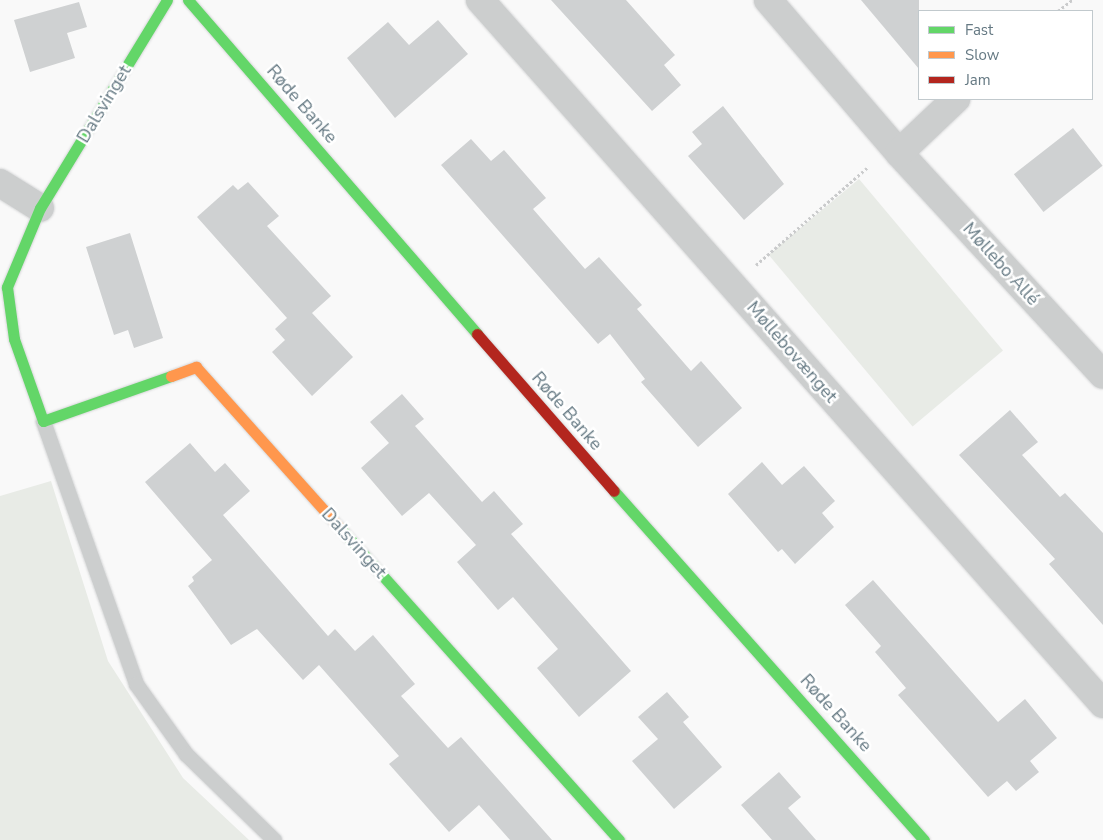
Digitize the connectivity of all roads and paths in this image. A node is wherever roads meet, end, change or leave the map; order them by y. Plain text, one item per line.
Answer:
1 (167, 0) edge
2 (188, 0) edge
3 (480, 0) edge
4 (768, 0) edge
5 (1072, 0) edge
6 (1059, 10) edge
7 (955, 100) edge
8 (896, 149) junction
9 (0, 183) edge
10 (40, 208) junction
11 (734, 286) junction
12 (1103, 375) edge
13 (43, 421) junction
14 (1103, 704) edge
15 (274, 840) edge
16 (619, 840) edge
17 (924, 840) edge

1 - 10 street, Dalsvinget
2 - 17 street, Røde Banke
3 - 11 street, Møllebovænget
4 - 8 street, Møllebo Allé
5 - 6 path
7 - 8 street
8 - 11 path
8 - 12 street, Møllebo Allé
9 - 10 street
10 - 13 street, Dalsvinget
11 - 14 street, Møllebovænget
13 - 15 lane, Dalsvinget
13 - 16 street, Dalsvinget

